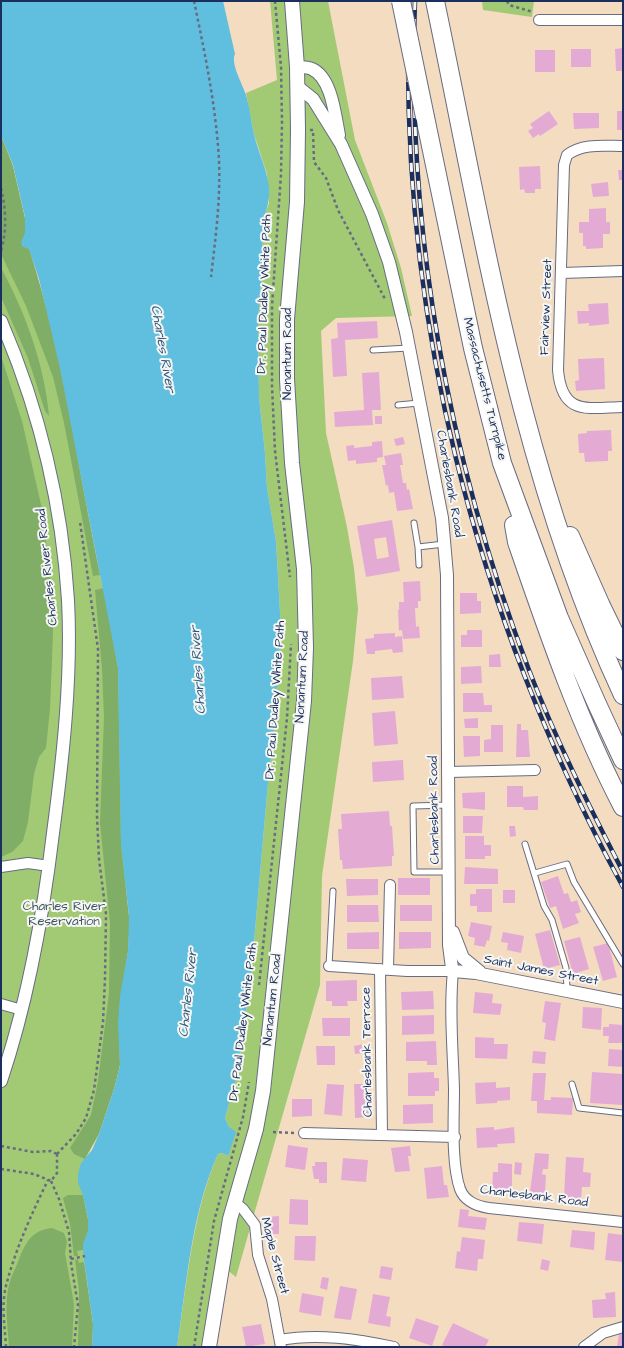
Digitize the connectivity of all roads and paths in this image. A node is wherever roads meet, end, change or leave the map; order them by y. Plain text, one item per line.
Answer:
1 (194, 1) edge
2 (275, 1) edge
3 (292, 1) edge
4 (401, 1) edge
5 (435, 1) edge
6 (507, 1) edge
7 (536, 16) joint
8 (623, 20) edge
9 (297, 67) junction
10 (298, 87) junction
11 (313, 130) dead end
12 (341, 144) junction
13 (623, 146) edge
14 (1, 188) edge
15 (1, 251) edge
16 (623, 271) edge
17 (562, 273) junction
18 (211, 277) dead end
19 (386, 301) dead end
20 (1, 321) edge
21 (409, 348) junction
22 (373, 350) dead end
23 (419, 403) junction
24 (398, 405) dead end
25 (623, 407) edge
26 (502, 463) junction
27 (542, 478) junction
28 (80, 522) dead end
29 (414, 523) dead end
30 (445, 544) junction
31 (418, 547) junction
32 (418, 565) dead end
33 (290, 580) dead end
34 (291, 643) dead end
35 (623, 651) edge
36 (623, 695) edge
37 (623, 760) edge
38 (535, 770) dead end
39 (449, 772) junction
40 (450, 805) junction
41 (623, 807) edge
42 (525, 844) dead end
43 (49, 866) junction
44 (1, 867) edge
45 (450, 872) junction
46 (535, 873) junction
47 (390, 885) dead end
48 (333, 891) dead end
49 (450, 915) junction
50 (623, 964) edge
51 (329, 966) joint
52 (384, 969) junction
53 (453, 971) junction
54 (487, 974) junction
55 (259, 990) dead end
56 (567, 990) junction
57 (623, 1002) edge
58 (1, 1004) edge
59 (22, 1010) junction
60 (250, 1077) dead end
61 (1, 1081) edge
62 (572, 1084) dead end
63 (623, 1113) edge
64 (273, 1132) dead end
65 (304, 1133) joint
66 (382, 1135) junction
67 (455, 1137) junction
68 (1, 1146) edge
69 (58, 1154) junction
70 (1, 1169) edge
71 (50, 1180) junction
72 (234, 1202) junction
73 (623, 1222) edge
74 (85, 1256) dead end
75 (71, 1259) junction
76 (623, 1327) edge
77 (280, 1343) edge
78 (6, 1347) edge
79 (74, 1347) edge
80 (194, 1347) edge
81 (209, 1347) edge
82 (394, 1347) edge
83 (584, 1347) edge

1 - 18 path
2 - 33 path, Dr. Paul Dudley White Path
3 - 9 main road, Nonantum Road
4 - 26 highway, Massachusetts Turnpike, bridge
5 - 27 highway
6 - 7 path
7 - 8 street
9 - 10 main road, Nonantum Road
9 - 12 street, Charlesbank Road
10 - 12 street, Charlesbank Road
10 - 72 main road, Nonantum Road
11 - 19 path
12 - 21 street, Charlesbank Road
13 - 17 street, Fairview Street
14 - 15 path
16 - 17 street
17 - 25 street, Fairview Street
20 - 43 street, Charles River Road
21 - 22 lane
21 - 23 street, Charlesbank Road
23 - 24 lane
23 - 30 street, Charlesbank Road
26 - 37 highway, Massachusetts Turnpike
26 - 41 highway
27 - 35 highway
27 - 36 highway
28 - 69 path
29 - 31 lane
30 - 31 lane
30 - 39 street, Charlesbank Road
31 - 32 lane
34 - 55 path, Dr. Paul Dudley White Path
38 - 39 street
39 - 40 street, Charlesbank Road
40 - 45 street, Charlesbank Road
40 - 45 lane
42 - 46 lane
43 - 44 street
43 - 59 street, Charles River Road
45 - 49 street, Charlesbank Road
46 - 50 lane
46 - 56 lane
47 - 52 street, Charlesbank Terrace
48 - 51 lane
49 - 53 street, Charlesbank Road
49 - 54 street, Charlesbank Road
51 - 52 street
52 - 53 street
52 - 66 street, Charlesbank Terrace
53 - 54 street, Saint James Street
53 - 67 street, Charlesbank Road
54 - 56 street, Saint James Street
56 - 57 street, Saint James Street
58 - 59 street
59 - 61 street, Charles River Road
60 - 80 path, Dr. Paul Dudley White Path
62 - 63 lane
64 - 65 path
65 - 66 street
66 - 67 street
67 - 73 street, Charlesbank Road
68 - 69 path
69 - 71 path
70 - 71 path
71 - 75 path
71 - 78 path
72 - 77 street, Maple Street
72 - 81 main road, Nonantum Road
74 - 75 path
75 - 79 path
76 - 83 street
77 - 82 street

